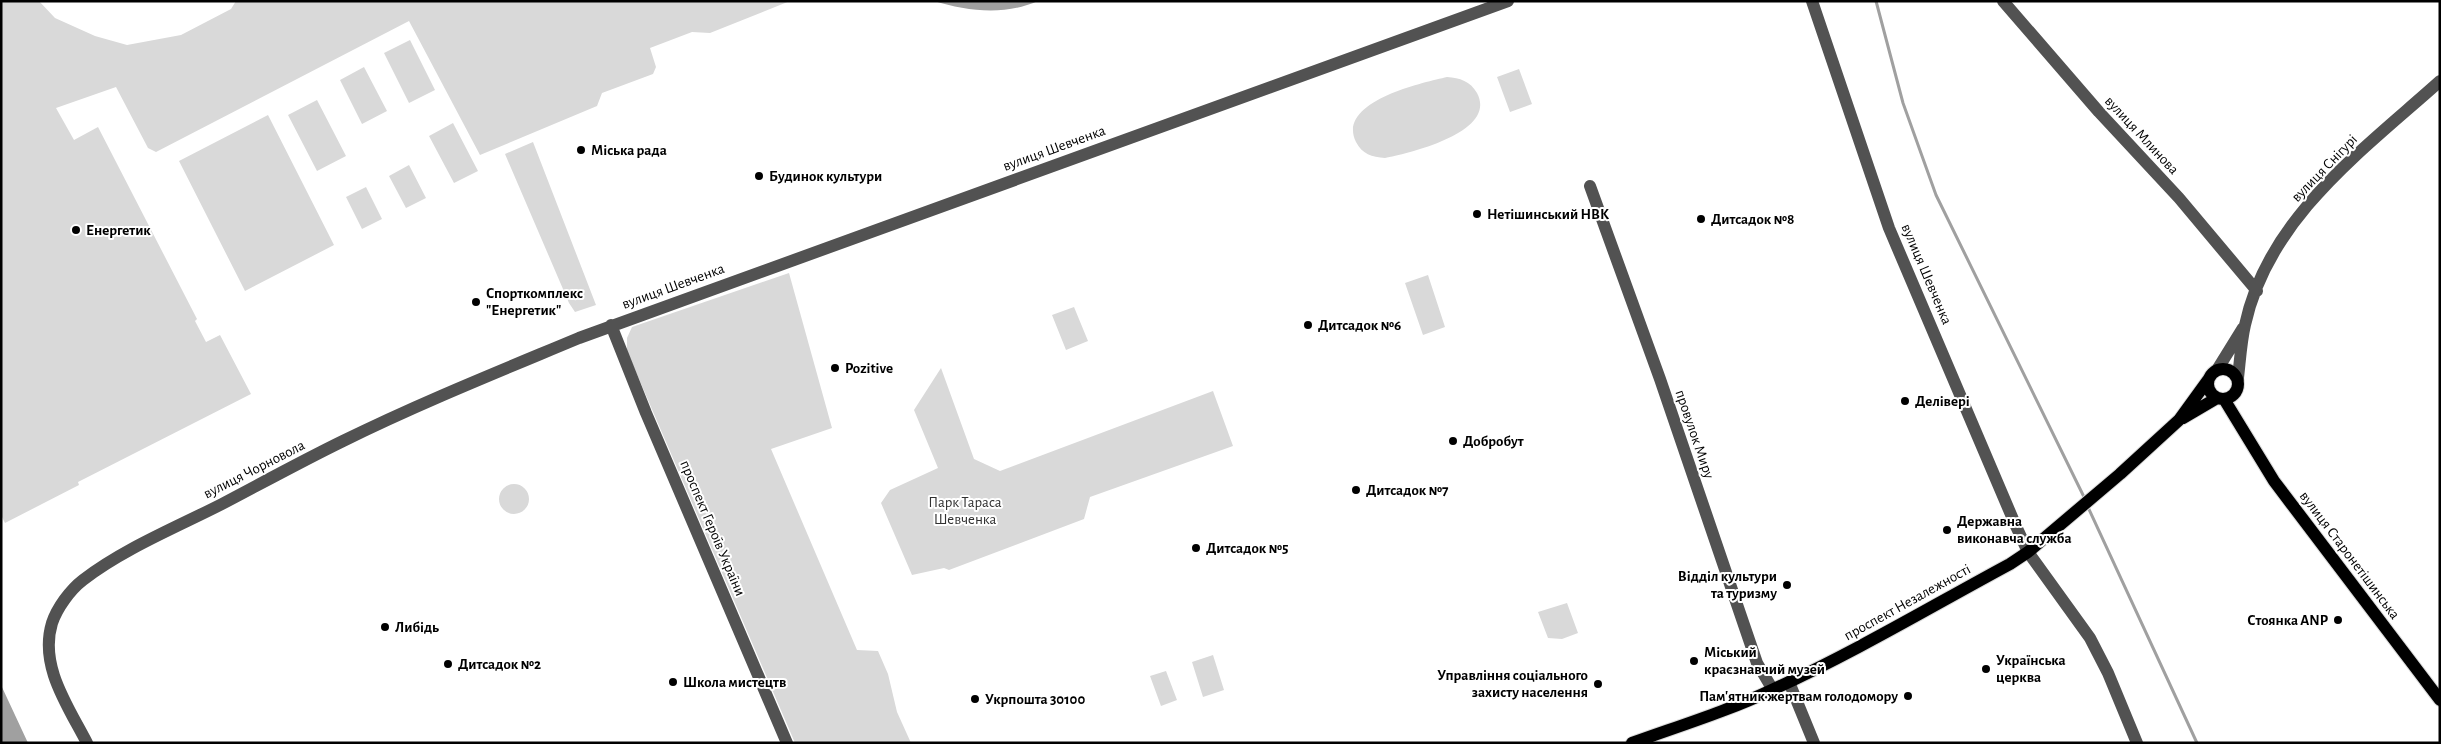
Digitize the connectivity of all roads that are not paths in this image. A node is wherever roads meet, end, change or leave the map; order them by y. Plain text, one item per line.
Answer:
1 (1508, 1) edge
2 (1812, 1) edge
3 (2003, 1) edge
4 (2440, 81) edge
5 (1590, 186) dead end
6 (2256, 292) junction
7 (2245, 324) junction
8 (611, 325) junction
9 (2217, 370) junction
10 (2208, 380) junction
11 (2238, 381) junction
12 (2220, 399) junction
13 (2179, 420) junction
14 (2240, 426) junction
15 (2028, 552) junction
16 (1789, 682) junction
17 (1773, 690) junction
18 (2440, 700) edge
19 (87, 743) edge
20 (787, 743) edge
21 (1632, 743) edge
22 (1814, 743) edge
23 (2136, 743) edge

1 - 8 street, вулиця Шевченка
2 - 15 street, вулиця Шевченка
3 - 6 street, вулиця Млинова
4 - 6 street, вулиця Снігурі
5 - 17 street, провулок Миру
6 - 7 street, вулиця Снігурі
7 - 9 street, вулиця Снігурі
7 - 11 street, вулиця Снігурі
8 - 19 street, вулиця Чорновола
8 - 20 street, проспект Героїв України
9 - 10 main road
9 - 11 main road
10 - 12 main road
10 - 13 main road
11 - 12 main road
11 - 14 main road
12 - 13 main road
12 - 14 main road, вулиця Старонетішинська
13 - 15 main road, проспект Незалежності
14 - 18 main road, вулиця Старонетішинська
15 - 16 main road, проспект Незалежності
15 - 23 street, вулиця Шевченка
16 - 17 main road, проспект Незалежності
16 - 22 street
17 - 21 main road, проспект Незалежності

